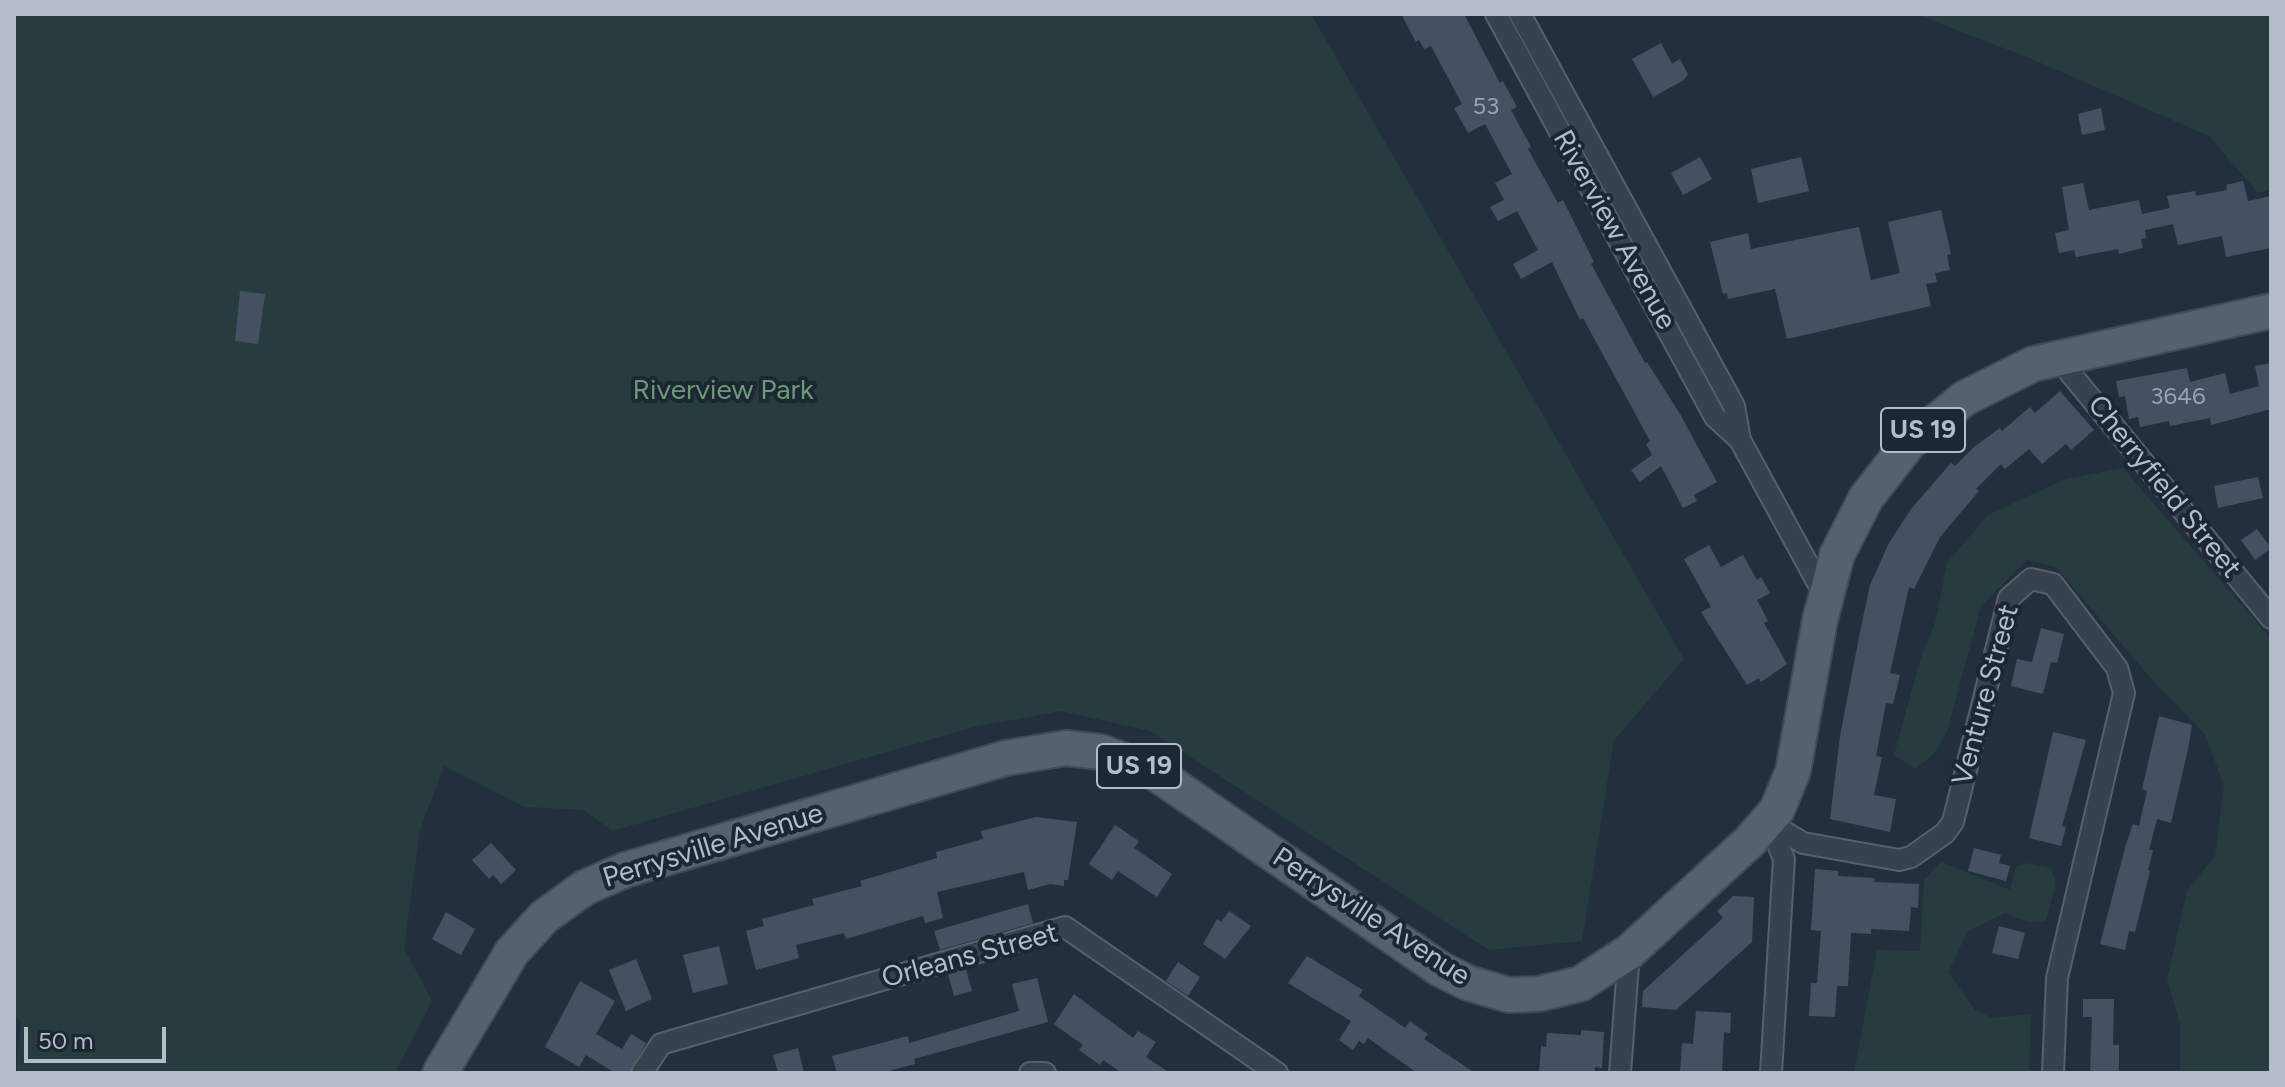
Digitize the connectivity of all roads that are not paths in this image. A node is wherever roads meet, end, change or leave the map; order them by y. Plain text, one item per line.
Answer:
1 (1496, 14) edge
2 (1520, 14) edge
3 (2271, 311) edge
4 (2057, 357) junction
5 (1740, 440) junction
6 (1825, 596) junction
7 (2271, 618) edge
8 (1768, 822) junction
9 (1629, 952) junction
10 (440, 1073) edge
11 (642, 1073) edge
12 (1030, 1073) edge
13 (1045, 1073) edge
14 (1277, 1073) edge
15 (1620, 1073) edge
16 (1771, 1073) edge
17 (2053, 1073) edge

1 - 5 street, Riverview Avenue
2 - 5 street, Riverview Avenue
3 - 4 main road, Perrysville Avenue / US 19
4 - 6 main road, Perrysville Avenue / US 19
4 - 7 street, Cherryfield Street
5 - 6 street, Riverview Avenue
6 - 8 main road, Perrysville Avenue / US 19
8 - 9 main road, Perrysville Avenue / US 19
8 - 16 street
8 - 17 street, Venture Street
9 - 10 main road, Perrysville Avenue / US 19
9 - 15 street
11 - 14 street, Orleans Street
12 - 13 street

